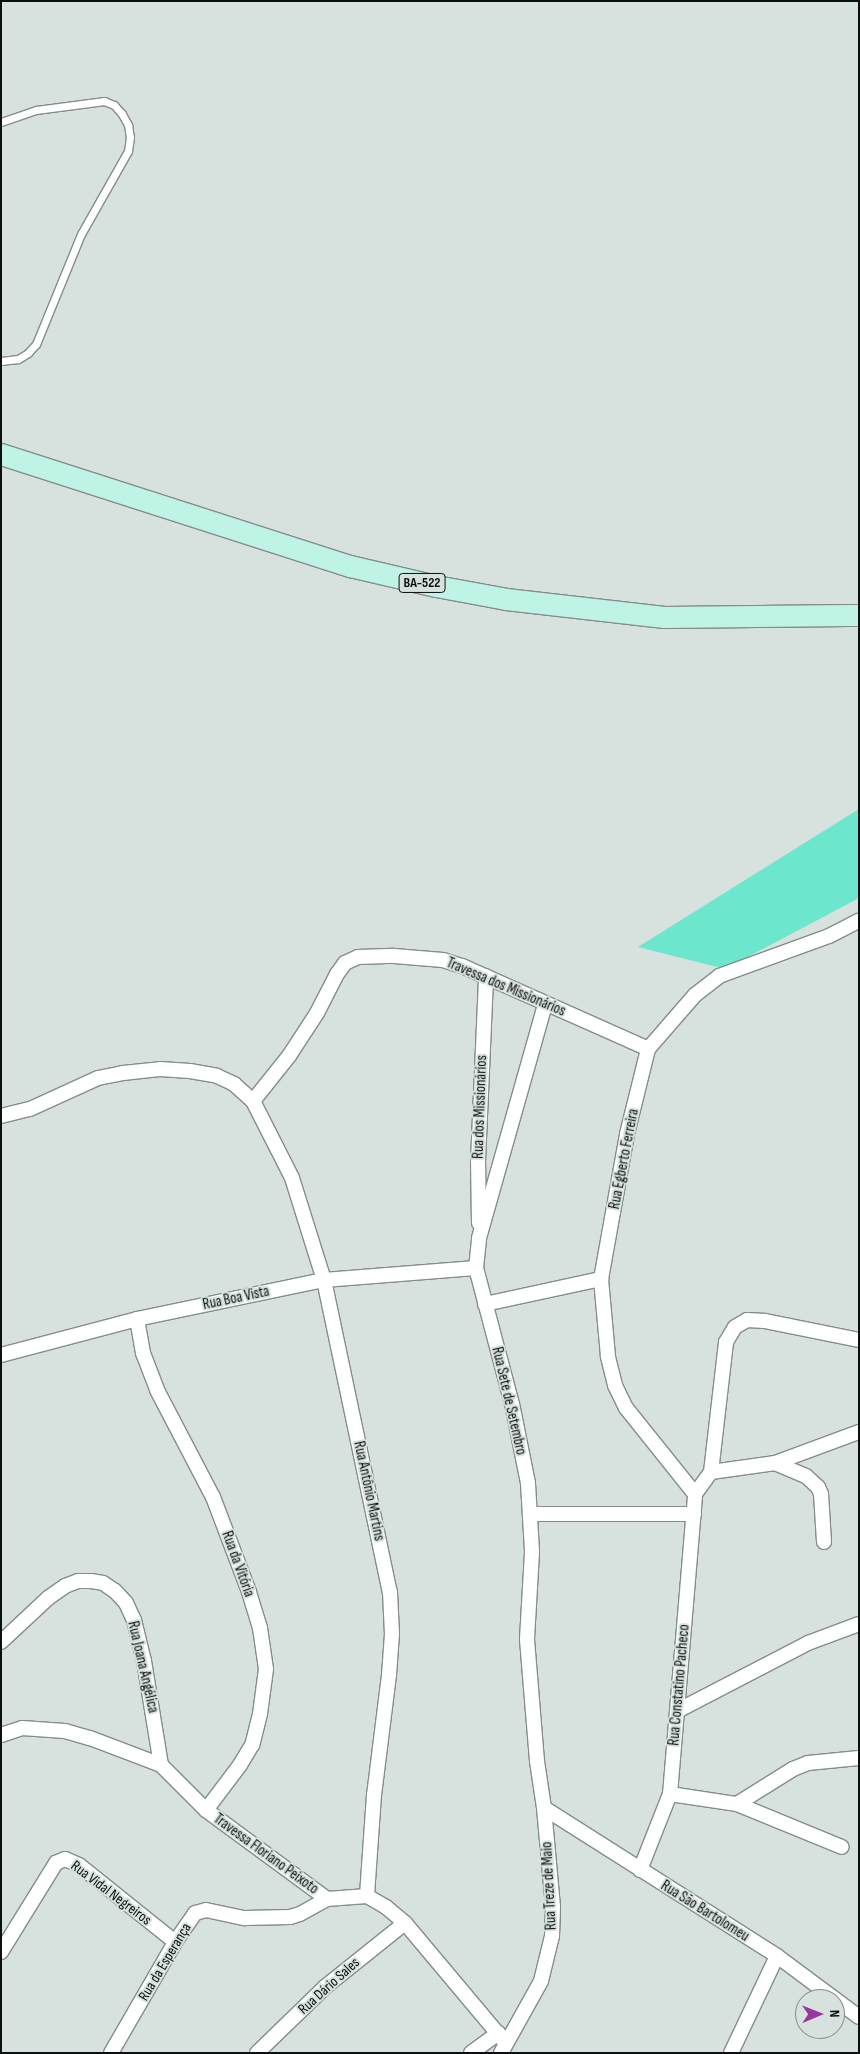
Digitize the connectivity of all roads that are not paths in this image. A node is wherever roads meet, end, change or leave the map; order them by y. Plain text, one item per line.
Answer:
1 (1, 122) edge
2 (1, 361) edge
3 (1, 454) edge
4 (859, 616) edge
5 (859, 921) edge
6 (486, 976) junction
7 (545, 1004) junction
8 (648, 1049) junction
9 (253, 1101) junction
10 (1, 1116) edge
11 (480, 1238) junction
12 (476, 1268) junction
13 (601, 1278) junction
14 (324, 1280) junction
15 (485, 1304) junction
16 (137, 1319) junction
17 (859, 1340) edge
18 (1, 1356) edge
19 (859, 1432) edge
20 (775, 1463) junction
21 (711, 1472) junction
22 (695, 1494) junction
23 (530, 1514) junction
24 (694, 1514) junction
25 (824, 1542) dead end
26 (859, 1624) edge
27 (1, 1642) edge
28 (677, 1711) junction
29 (1, 1735) edge
30 (859, 1758) edge
31 (161, 1765) junction
32 (670, 1794) junction
33 (737, 1804) junction
34 (544, 1808) junction
35 (206, 1810) junction
36 (842, 1847) dead end
37 (640, 1870) junction
38 (366, 1896) junction
39 (327, 1898) junction
40 (405, 1923) junction
41 (175, 1942) junction
42 (1, 1952) edge
43 (777, 1956) junction
44 (859, 2017) edge
45 (502, 2043) edge
46 (111, 2053) edge
47 (257, 2053) edge
48 (471, 2053) edge
49 (731, 2053) edge

1 - 2 lane
3 - 4 main road, BA-522
5 - 8 street, Rua Egberto Ferreira
6 - 7 street, Travessa dos Missionários
6 - 9 street, Travessa dos Missionários
6 - 11 street, Rua dos Missionários
7 - 8 street, Travessa dos Missionários
7 - 11 street, Rua Sete de Setembro
8 - 13 street, Rua Egberto Ferreira
9 - 10 street
9 - 14 street, Rua Antônio Martins
11 - 12 street, Rua Sete de Setembro
12 - 14 street, Rua Boa Vista
12 - 15 street, Rua Sete de Setembro
13 - 15 street
13 - 22 street, Rua Egberto Ferreira
14 - 16 street, Rua Boa Vista
14 - 38 street, Rua Antônio Martins
15 - 23 street, Rua Sete de Setembro
16 - 18 street, Rua Boa Vista
16 - 35 street, Rua da Vitória
17 - 21 street
19 - 20 street
20 - 21 street
20 - 25 street
21 - 22 street
22 - 24 street, Rua Constatino Pacheco
23 - 24 street
23 - 34 street, Rua Sete de Setembro
24 - 28 street, Rua Constatino Pacheco
26 - 28 street
27 - 31 street, Rua Joana Angélica
28 - 32 street, Rua Constatino Pacheco
29 - 31 street
30 - 33 street
31 - 35 street, Travessa Floriano Peixoto
32 - 33 street
32 - 37 street, Rua Constatino Pacheco
33 - 36 street
34 - 37 street, Rua São Bartolomeu
34 - 45 street, Rua Treze de Maio
35 - 39 street, Travessa Floriano Peixoto
37 - 43 street, Rua São Bartolomeu
38 - 39 street, Travessa Floriano Peixoto
38 - 40 street
39 - 41 street, Rua da Esperança
40 - 45 street
40 - 47 street, Rua Dário Sales
41 - 42 street, Rua Vidal Negreiros
41 - 46 street, Rua da Esperança
43 - 44 street, Rua São Bartolomeu
43 - 49 street
45 - 48 street, Rua Treze de Maio

